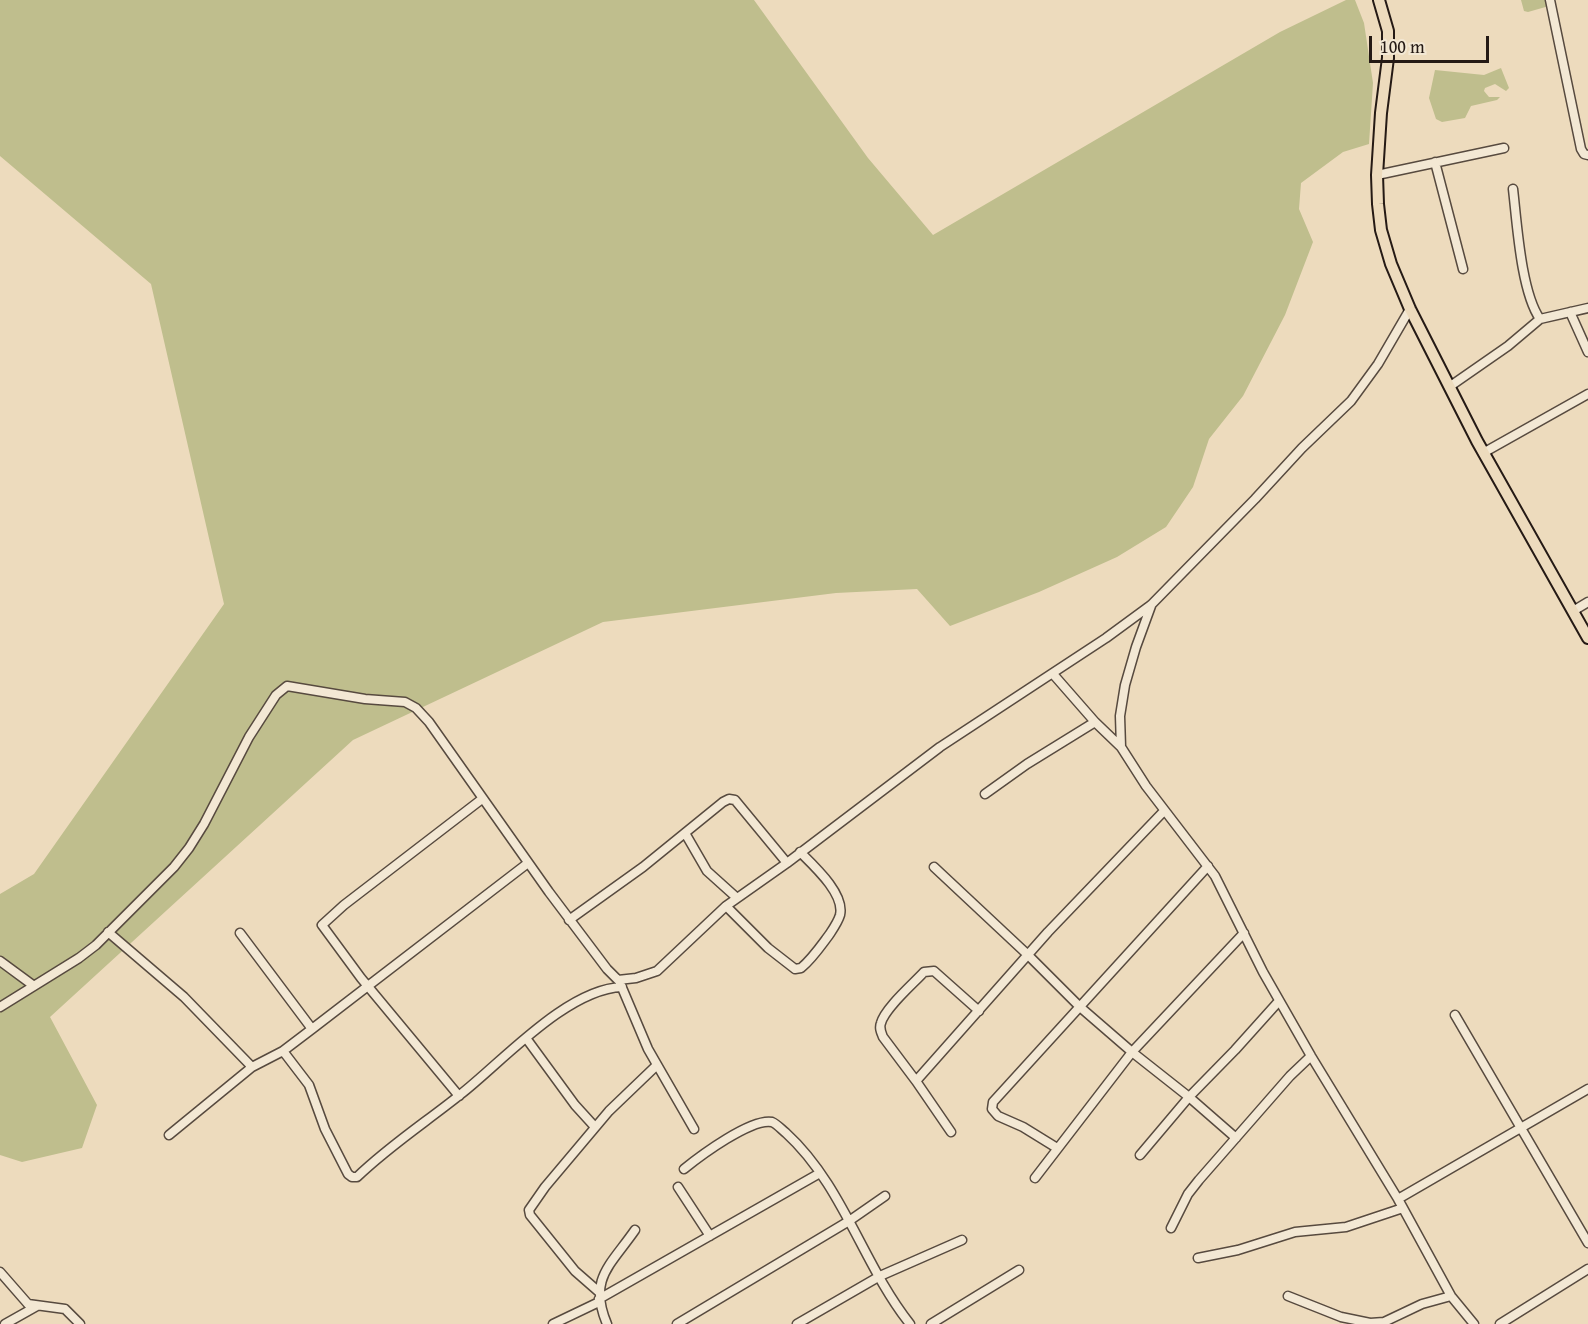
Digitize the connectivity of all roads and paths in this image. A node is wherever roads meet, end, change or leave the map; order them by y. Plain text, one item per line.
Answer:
1 (1379, 0) edge
2 (1550, 0) edge
3 (1504, 148) dead end
4 (1588, 155) edge
5 (1435, 162) junction
6 (1377, 175) junction
7 (1514, 189) dead end
8 (1463, 269) dead end
9 (1588, 308) edge
10 (1410, 309) junction
11 (1570, 312) junction
12 (1540, 319) junction
13 (1588, 352) edge
14 (1449, 387) junction
15 (1588, 394) edge
16 (1483, 453) junction
17 (1588, 602) edge
18 (1151, 605) junction
19 (1573, 611) junction
20 (1588, 638) edge
21 (1053, 674) junction
22 (1095, 722) junction
23 (1121, 747) junction
24 (986, 794) dead end
25 (483, 799) junction
26 (1164, 811) junction
27 (686, 833) junction
28 (800, 852) junction
29 (528, 863) junction
30 (787, 863) junction
31 (1208, 866) junction
32 (934, 867) dead end
33 (737, 898) junction
34 (726, 906) junction
35 (569, 920) junction
36 (108, 932) junction
37 (240, 933) dead end
38 (1244, 933) junction
39 (1028, 955) junction
40 (0, 961) edge
41 (620, 983) junction
42 (34, 986) junction
43 (368, 986) junction
44 (1279, 1001) junction
45 (0, 1007) edge
46 (1080, 1007) junction
47 (979, 1011) junction
48 (1455, 1015) dead end
49 (312, 1029) junction
50 (526, 1038) junction
51 (283, 1051) junction
52 (1132, 1052) junction
53 (1311, 1056) junction
54 (657, 1065) junction
55 (252, 1067) junction
56 (916, 1081) junction
57 (1588, 1089) edge
58 (459, 1096) junction
59 (1189, 1096) junction
60 (595, 1127) junction
61 (1521, 1127) junction
62 (694, 1129) dead end
63 (951, 1132) dead end
64 (169, 1134) dead end
65 (1236, 1138) junction
66 (1057, 1148) junction
67 (1140, 1155) dead end
68 (684, 1169) dead end
69 (820, 1173) junction
70 (1035, 1178) dead end
71 (678, 1187) dead end
72 (885, 1196) dead end
73 (1398, 1199) junction
74 (1403, 1208) junction
75 (849, 1221) junction
76 (1171, 1228) dead end
77 (634, 1230) dead end
78 (710, 1236) junction
79 (962, 1240) dead end
80 (1588, 1243) edge
81 (1198, 1258) dead end
82 (1588, 1269) edge
83 (1019, 1270) dead end
84 (0, 1272) edge
85 (879, 1276) junction
86 (1288, 1296) dead end
87 (1451, 1296) junction
88 (599, 1298) junction
89 (38, 1306) junction
90 (5, 1324) edge
91 (80, 1324) edge
92 (553, 1324) edge
93 (607, 1324) edge
94 (677, 1324) edge
95 (797, 1324) edge
96 (910, 1324) edge
97 (931, 1324) edge
98 (1474, 1324) edge
99 (1500, 1324) edge

1 - 6 main road
2 - 4 street
3 - 5 street
5 - 6 street
5 - 8 street
6 - 10 main road
7 - 12 street
9 - 11 street
10 - 14 main road
10 - 18 street
11 - 12 street
11 - 13 street
12 - 14 street
14 - 16 main road
15 - 16 street
16 - 19 main road
17 - 19 street
18 - 21 street
18 - 23 street
19 - 20 main road
21 - 22 street
21 - 28 street
22 - 23 street
22 - 24 street
23 - 26 street
25 - 29 street
25 - 36 street
25 - 43 street
26 - 31 street
26 - 39 street
27 - 30 street
27 - 33 street
27 - 35 street
28 - 30 street
28 - 34 street
29 - 35 street
29 - 43 street
30 - 33 street
31 - 38 street
31 - 46 street
32 - 39 street
33 - 34 street
34 - 41 street
35 - 41 street
36 - 42 street
36 - 55 street
37 - 49 street
38 - 44 street
38 - 52 street
39 - 46 street
39 - 47 street
40 - 42 street
41 - 50 street
41 - 54 street
42 - 45 street
43 - 49 street
43 - 58 street
44 - 53 street
44 - 59 street
46 - 52 street
46 - 66 street
47 - 56 street
47 - 56 street
48 - 61 street
49 - 51 street
50 - 58 street
50 - 60 street
51 - 55 street
51 - 58 street
52 - 59 street
52 - 66 street
53 - 65 street
53 - 73 street
54 - 60 street
54 - 62 street
55 - 64 street
56 - 63 street
57 - 61 street
59 - 65 street
59 - 67 street
60 - 88 street
61 - 73 street
61 - 80 street
65 - 76 street
66 - 70 street
68 - 69 street
69 - 75 street
69 - 78 street
71 - 78 street
72 - 75 street
73 - 74 street
74 - 81 street
74 - 87 street
75 - 85 street
75 - 94 street
77 - 88 street
78 - 88 street
79 - 85 street
82 - 99 street
83 - 97 street
84 - 89 street
85 - 95 street
85 - 96 street
86 - 87 street
87 - 98 street
88 - 92 street
88 - 93 street
89 - 90 street
89 - 91 street

